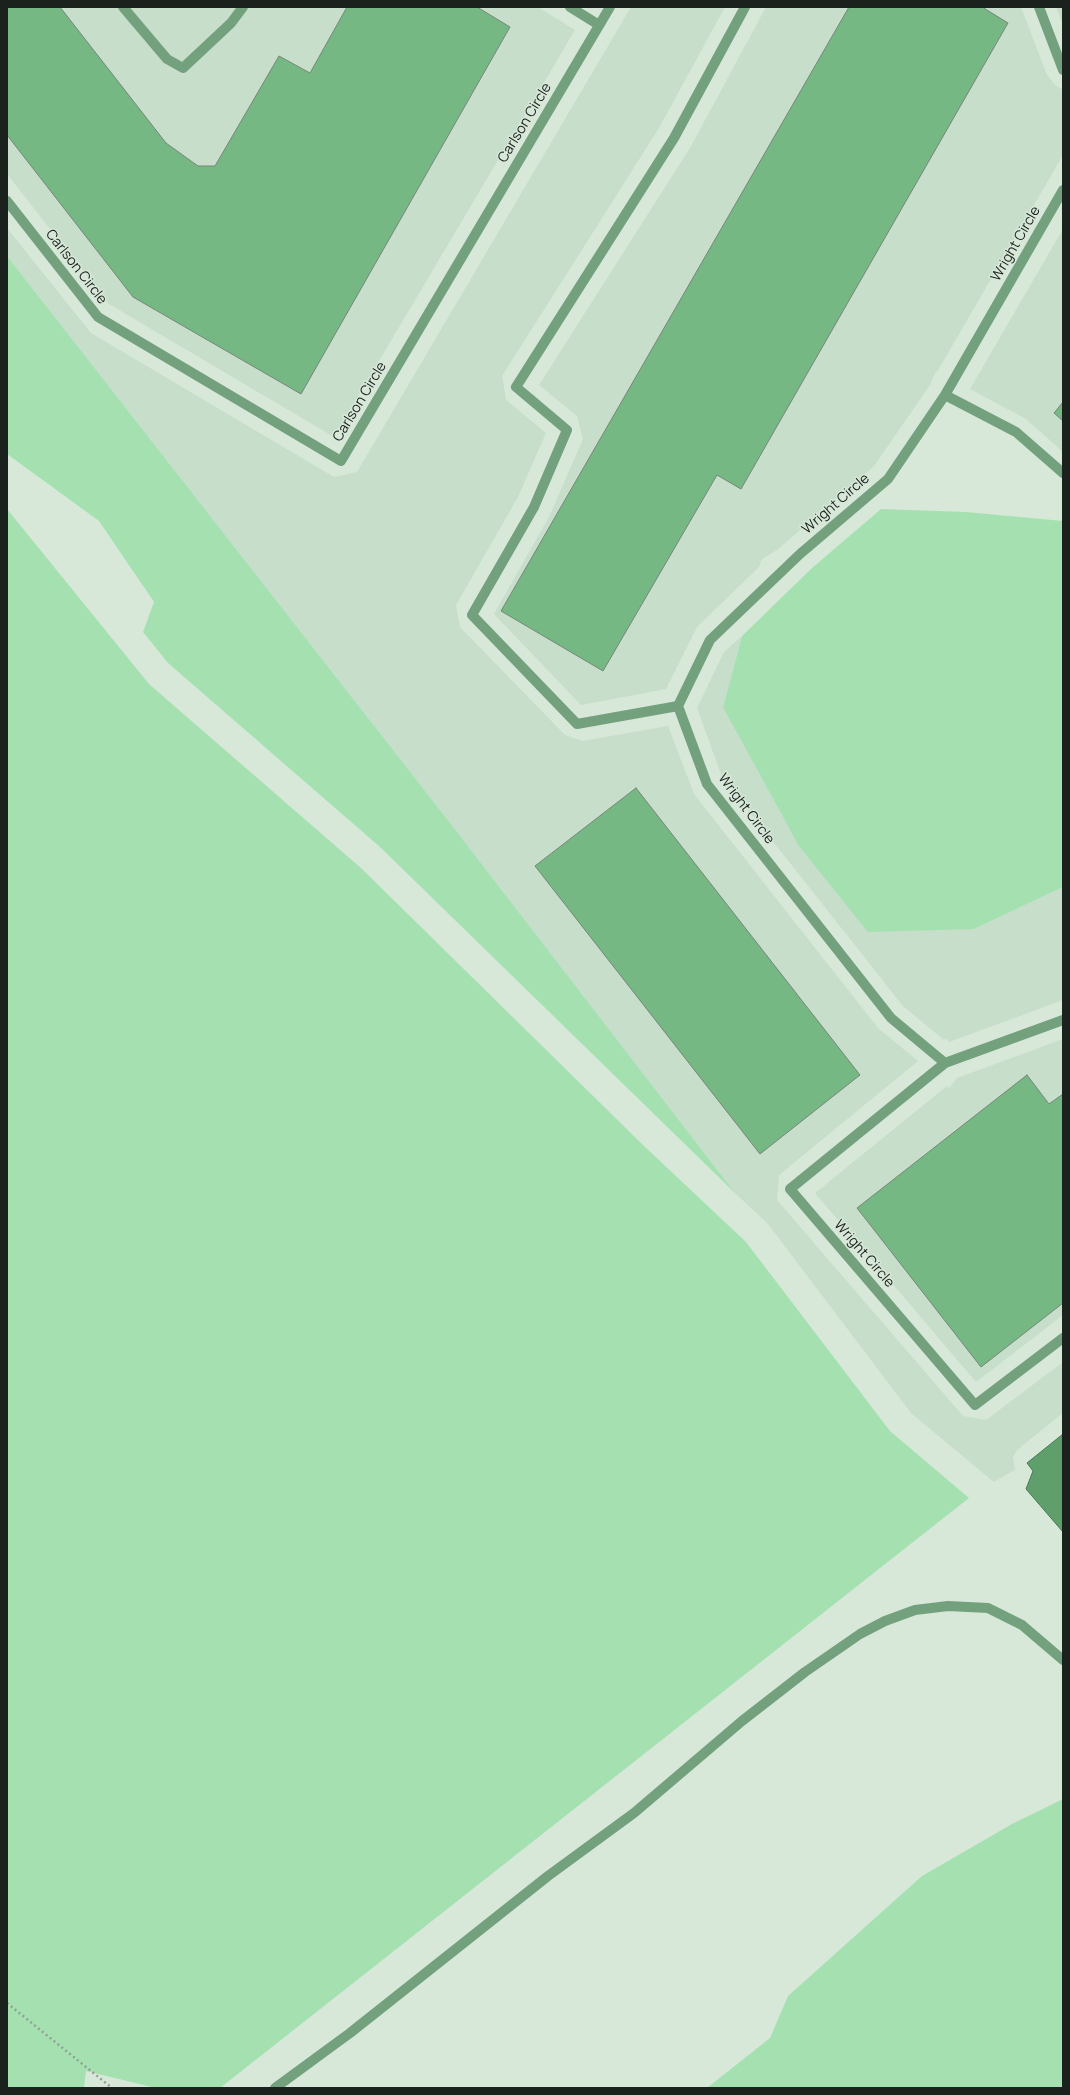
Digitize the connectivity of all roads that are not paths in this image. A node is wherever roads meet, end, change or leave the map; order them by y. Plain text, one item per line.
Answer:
1 (123, 7) edge
2 (243, 7) edge
3 (570, 7) edge
4 (610, 7) edge
5 (745, 7) edge
6 (1038, 7) edge
7 (599, 25) junction
8 (1063, 70) edge
9 (1063, 190) edge
10 (7, 201) edge
11 (945, 395) junction
12 (1063, 474) edge
13 (678, 706) junction
14 (1063, 1020) edge
15 (945, 1063) junction
16 (1063, 1338) edge
17 (1063, 1660) edge
18 (275, 2088) edge

1 - 2 street
3 - 7 street
4 - 7 street, Carlson Circle
5 - 13 street
6 - 8 street
7 - 10 street, Carlson Circle
9 - 11 street, Wright Circle
11 - 12 street
11 - 13 street, Wright Circle
13 - 15 street, Wright Circle
14 - 15 street, Wright Circle
15 - 16 street, Wright Circle
17 - 18 street

